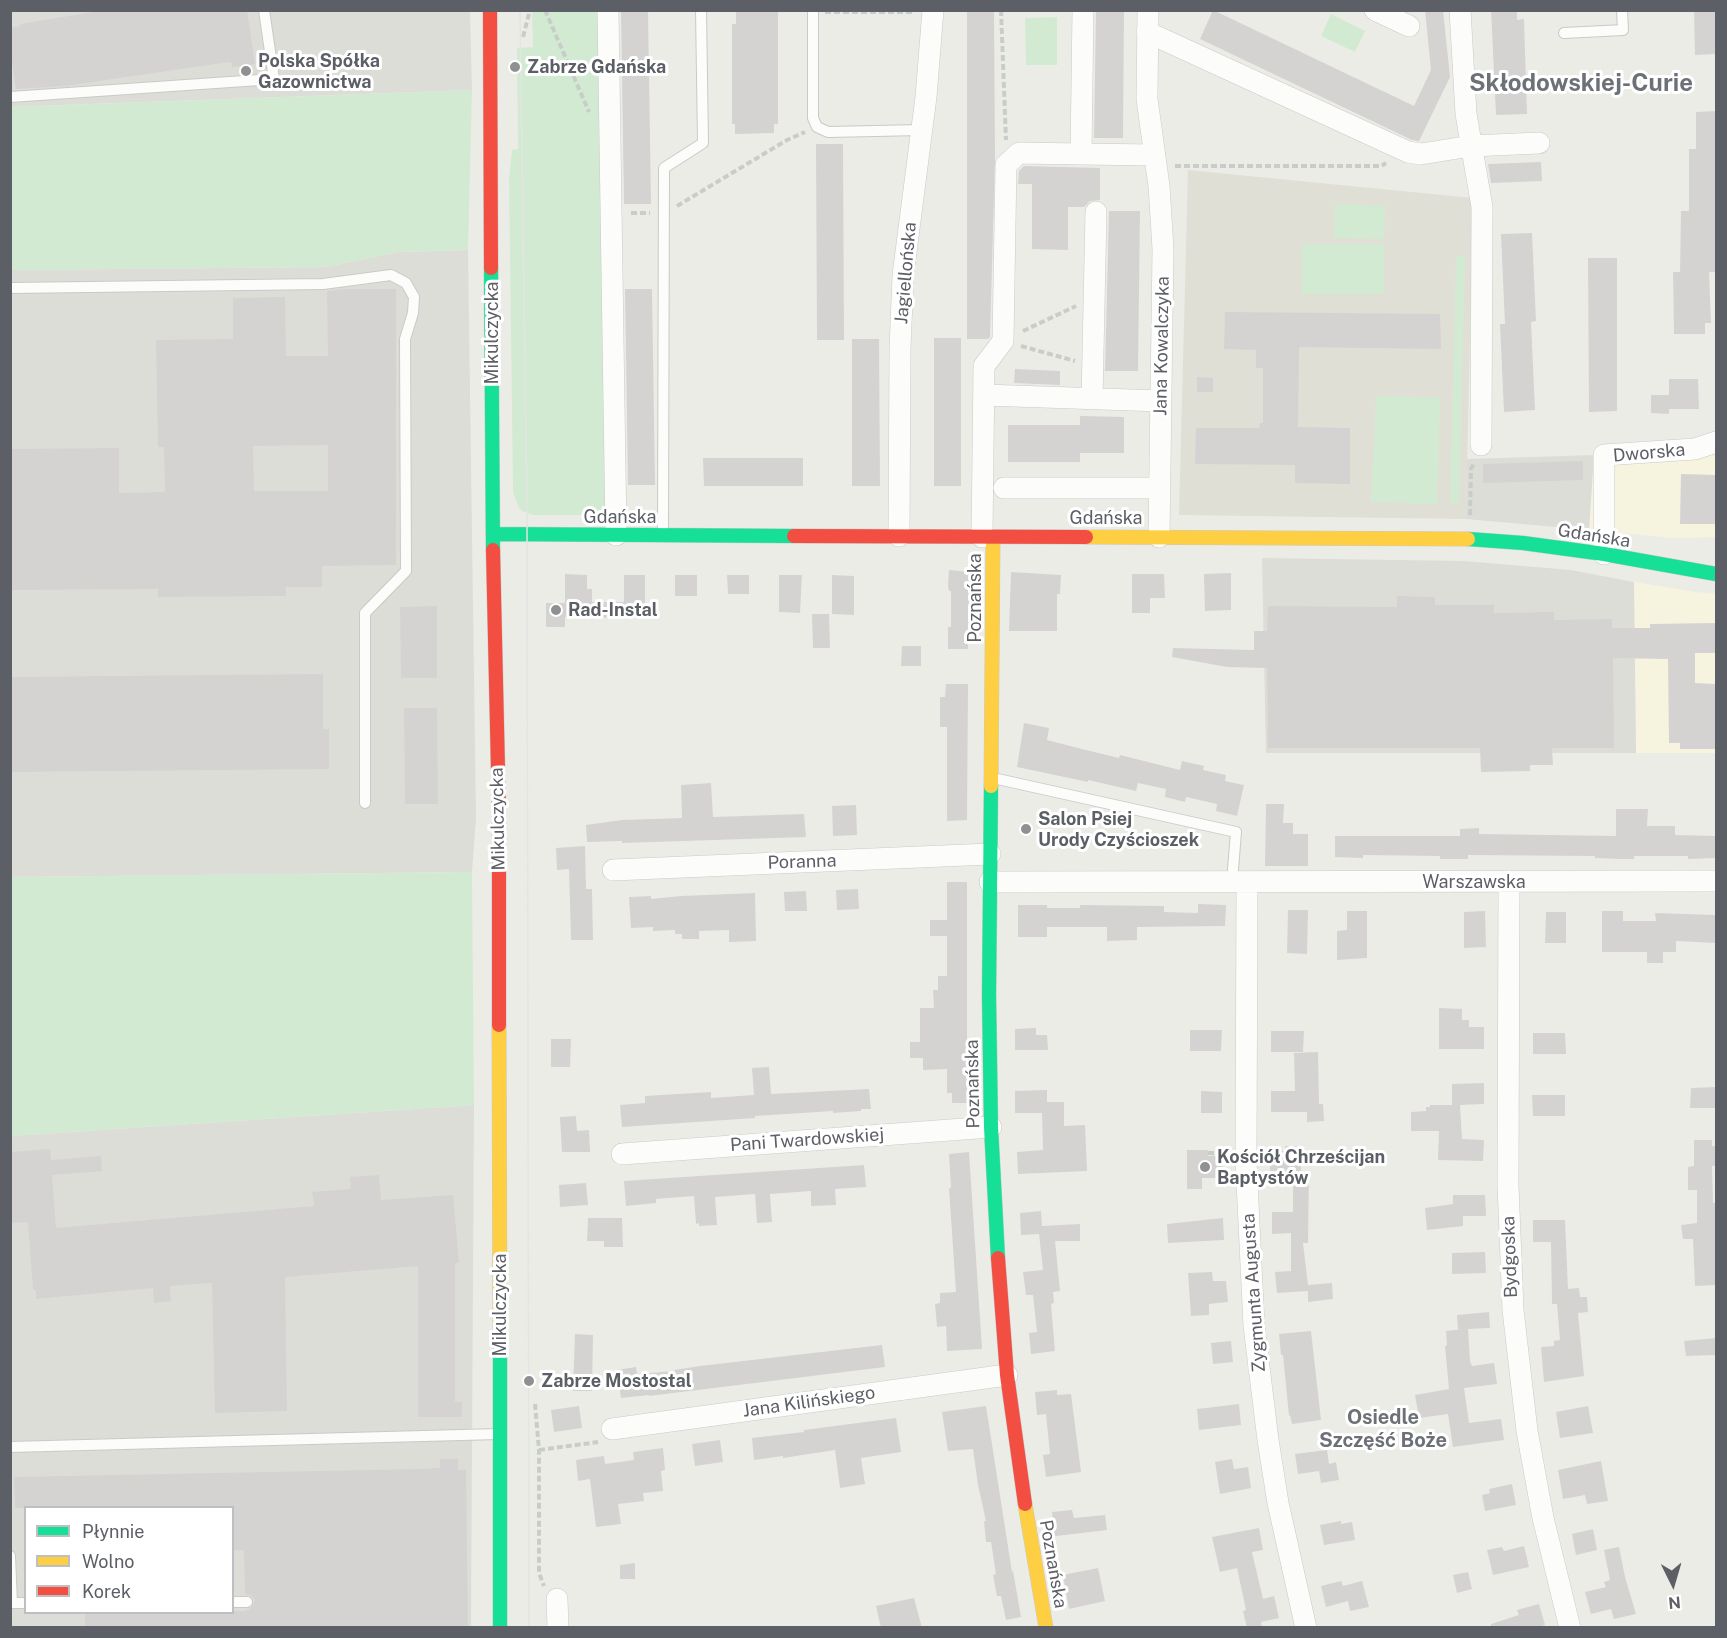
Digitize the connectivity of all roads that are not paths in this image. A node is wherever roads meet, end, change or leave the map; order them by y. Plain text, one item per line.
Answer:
1 (264, 10) edge
2 (490, 10) edge
3 (608, 10) edge
4 (701, 10) edge
5 (1083, 10) edge
6 (1375, 10) edge
7 (1460, 10) edge
8 (1622, 10) edge
9 (813, 11) edge
10 (933, 11) edge
11 (1147, 21) edge
12 (1408, 26) dead end
13 (1564, 33) dead end
14 (10, 97) edge
15 (922, 130) junction
16 (1539, 143) dead end
17 (1471, 146) junction
18 (1081, 154) junction
19 (1155, 161) junction
20 (1096, 212) dead end
21 (10, 288) edge
22 (984, 395) junction
23 (1092, 399) junction
24 (1161, 401) junction
25 (1716, 442) edge
26 (1481, 445) road end
27 (1004, 488) dead end
28 (1159, 488) junction
29 (494, 534) junction
30 (616, 535) junction
31 (663, 535) junction
32 (899, 536) junction
33 (988, 537) junction
34 (1159, 537) junction
35 (1605, 554) junction
36 (1716, 574) edge
37 (991, 778) junction
38 (365, 803) dead end
39 (990, 854) junction
40 (613, 870) dead end
41 (1509, 881) junction
42 (1716, 881) edge
43 (990, 882) junction
44 (1239, 882) junction
45 (991, 1127) junction
46 (622, 1154) dead end
47 (1007, 1375) junction
48 (612, 1429) road end
49 (500, 1434) junction
50 (10, 1447) edge
51 (10, 1556) edge
52 (557, 1599) road end
53 (234, 1602) edge
54 (247, 1602) dead end
55 (24, 1603) edge
56 (1046, 1627) edge
57 (500, 1628) edge
58 (558, 1628) edge
59 (1306, 1628) edge
60 (1570, 1628) edge

1 - 14 lane
2 - 29 street, Mikulczycka
3 - 30 street
4 - 31 lane
5 - 18 street
6 - 12 street
7 - 17 street
8 - 13 lane
9 - 15 lane
10 - 15 street, Jagiellońska
11 - 17 street, Jana Kowalczyka
11 - 19 street, Jana Kowalczyka
15 - 32 street, Jagiellońska
16 - 17 street, Jana Kowalczyka
17 - 26 street
18 - 19 street
18 - 22 street
19 - 24 street, Jana Kowalczyka
20 - 23 street
21 - 38 lane
22 - 23 street
22 - 33 street
23 - 24 street
24 - 28 street, Jana Kowalczyka
25 - 35 street, Dworska
27 - 28 street
28 - 34 street, Jana Kowalczyka
29 - 30 street, Gdańska
29 - 49 street, Mikulczycka
30 - 31 street, Gdańska
31 - 32 street, Gdańska
32 - 33 street, Gdańska
33 - 34 street, Gdańska
33 - 37 street, Poznańska
34 - 35 street, Gdańska
35 - 36 street, Gdańska
37 - 39 street, Poznańska
37 - 44 lane
39 - 40 street, Poranna
39 - 43 street, Poznańska
41 - 42 street, Warszawska
41 - 44 street, Warszawska
41 - 60 street, Bydgoska
43 - 44 street, Warszawska
43 - 45 street, Poznańska
44 - 59 street, Zygmunta Augusta
45 - 46 street, Pani Twardowskiej
45 - 47 street, Poznańska
47 - 48 street, Jana Kilińskiego
47 - 56 street, Poznańska
49 - 50 lane
49 - 57 street, Mikulczycka
51 - 55 lane
52 - 58 street
53 - 54 lane

